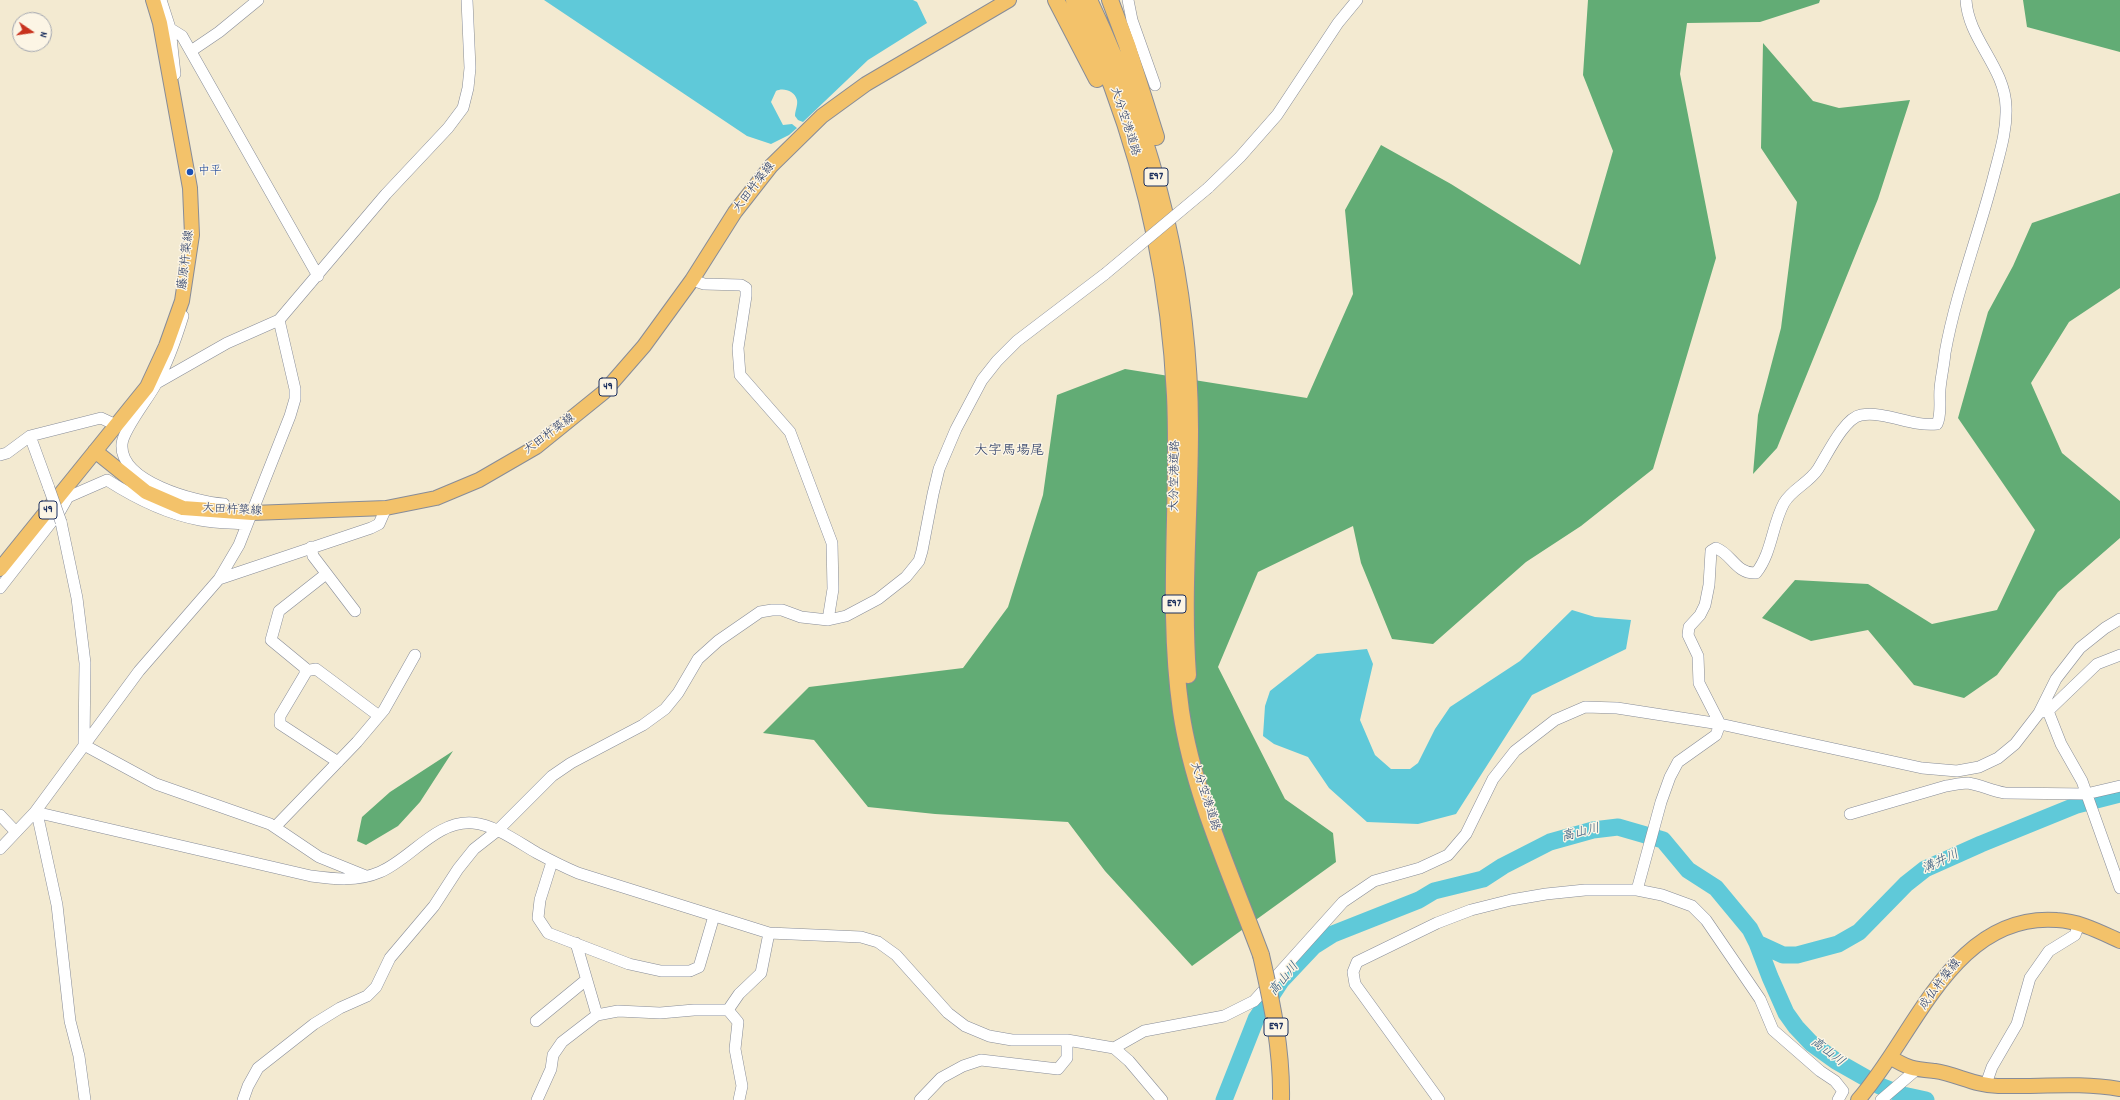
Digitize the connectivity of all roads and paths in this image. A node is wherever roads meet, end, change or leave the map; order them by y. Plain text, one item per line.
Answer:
1 (153, 0) edge
2 (161, 0) edge
3 (258, 0) edge
4 (467, 0) edge
5 (1009, 0) edge
6 (1057, 0) edge
7 (1074, 0) edge
8 (1089, 0) edge
9 (1110, 0) edge
10 (1128, 0) edge
11 (1356, 0) edge
12 (1966, 0) edge
13 (165, 25) junction
14 (190, 51) junction
15 (1155, 84) dead end
16 (1157, 242) junction
17 (318, 276) junction
18 (692, 280) junction
19 (279, 320) junction
20 (1187, 363) junction
21 (152, 385) junction
22 (116, 425) junction
23 (30, 436) junction
24 (95, 451) junction
25 (0, 455) edge
26 (386, 508) junction
27 (250, 514) junction
28 (311, 547) junction
29 (0, 569) edge
30 (326, 574) junction
31 (219, 579) junction
32 (0, 588) edge
33 (355, 611) dead end
34 (2120, 619) edge
35 (828, 620) junction
36 (415, 655) dead end
37 (2120, 655) edge
38 (305, 670) junction
39 (2043, 712) junction
40 (379, 716) junction
41 (1720, 724) junction
42 (84, 745) junction
43 (338, 762) junction
44 (1944, 771) junction
45 (1946, 786) junction
46 (2120, 786) edge
47 (2086, 794) junction
48 (36, 812) junction
49 (1850, 814) dead end
50 (0, 815) edge
51 (275, 827) junction
52 (15, 831) junction
53 (497, 831) junction
54 (0, 849) edge
55 (552, 862) junction
56 (366, 876) junction
57 (2120, 888) edge
58 (1637, 890) junction
59 (714, 916) junction
60 (2079, 924) junction
61 (768, 933) junction
62 (2120, 941) edge
63 (576, 943) junction
64 (1260, 955) junction
65 (586, 980) junction
66 (728, 1010) junction
67 (597, 1015) junction
68 (536, 1021) dead end
69 (1067, 1040) junction
70 (1114, 1048) junction
71 (1886, 1062) junction
72 (1911, 1075) junction
73 (1986, 1084) junction
74 (2120, 1089) edge
75 (1859, 1099) edge
76 (85, 1100) edge
77 (243, 1100) edge
78 (537, 1100) edge
79 (739, 1100) edge
80 (920, 1100) edge
81 (1162, 1100) edge
82 (1280, 1100) edge
83 (1439, 1100) edge
84 (1838, 1100) edge
85 (1881, 1100) edge

1 - 13 main road, 藤原杵築線
2 - 13 street
3 - 14 street
4 - 17 street
5 - 18 main road, 大田杵築線 / 49
6 - 16 highway
7 - 16 highway, 大分空港道路 / E97
8 - 20 highway, 大分空港道路 / E97
9 - 20 highway
10 - 15 street
11 - 35 street, bridge
12 - 41 street
13 - 14 street
13 - 21 main road, 藤原杵築線
14 - 17 street
16 - 64 highway, 大分空港道路 / E97
17 - 19 street
18 - 26 main road, 大田杵築線 / 49
18 - 35 street
19 - 21 street
19 - 27 street
20 - 64 highway, 大分空港道路 / E97
21 - 22 main road, 藤原杵築線
21 - 27 street
22 - 23 street
22 - 24 main road, 藤原杵築線
23 - 25 street
23 - 42 street, bridge
24 - 27 main road, 大田杵築線 / 49
24 - 29 main road, 49
26 - 27 main road, 大田杵築線 / 49
26 - 28 street
27 - 31 street
27 - 32 street
28 - 30 street
28 - 31 street
30 - 33 street
30 - 38 street
31 - 42 street
34 - 39 street
35 - 53 street
36 - 40 street
37 - 39 street
38 - 40 street
38 - 43 street
39 - 44 street
39 - 47 street
40 - 43 street
41 - 44 street
41 - 58 street
41 - 70 street
42 - 48 street
42 - 51 street
43 - 51 street
44 - 45 street
45 - 47 street
45 - 49 street
46 - 47 street
47 - 57 street
48 - 52 street
48 - 56 street
48 - 76 street
50 - 52 street
51 - 56 street
52 - 54 street
53 - 55 street
53 - 56 street
53 - 77 street
55 - 59 street
55 - 63 street
58 - 83 street
58 - 84 street
59 - 61 street
59 - 63 street
60 - 62 main road, 成仏杵築線
60 - 71 main road, 成仏杵築線
60 - 73 street
61 - 66 street
61 - 69 street
63 - 65 street
64 - 82 highway, 大分空港道路 / E97, bridge
65 - 67 street
65 - 68 street
66 - 67 street
66 - 79 street
67 - 78 street
69 - 70 street
69 - 80 street
70 - 81 street
71 - 72 main road
71 - 75 main road, 成仏杵築線
72 - 73 main road
72 - 85 street
73 - 74 main road

